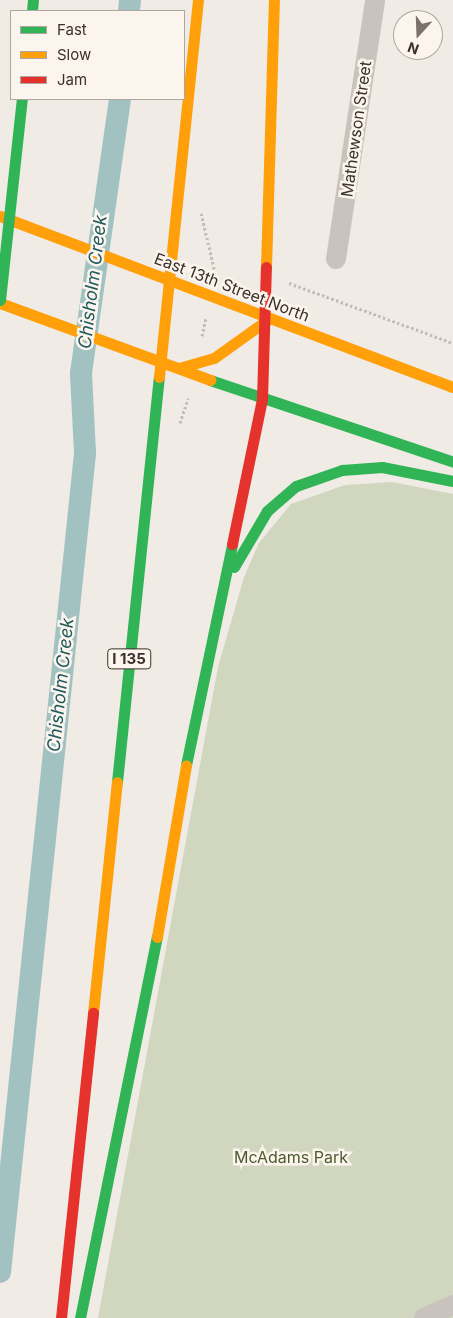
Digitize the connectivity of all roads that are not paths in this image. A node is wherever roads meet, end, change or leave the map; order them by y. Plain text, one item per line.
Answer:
1 (198, 0) edge
2 (274, 0) edge
3 (375, 0) edge
4 (22, 100) edge
5 (0, 216) edge
6 (0, 221) edge
7 (13, 222) junction
8 (336, 258) dead end
9 (2, 303) edge
10 (267, 320) junction
11 (179, 368) junction
12 (453, 387) edge
13 (262, 399) junction
14 (453, 462) edge
15 (453, 481) edge
16 (219, 595) junction
17 (453, 1304) edge
18 (61, 1318) edge
19 (80, 1318) edge
20 (424, 1318) edge

1 - 18 main road, I 135, bridge
2 - 10 main road
3 - 8 street, Mathewson Street
4 - 9 main road, bridge
5 - 7 main road, East 13th Street North
6 - 7 main road
7 - 10 main road, East 13th Street North
9 - 11 main road
10 - 11 main road
10 - 12 main road, East 13th Street North
10 - 13 main road
11 - 13 main road
13 - 14 main road
13 - 16 main road
15 - 16 main road
16 - 19 main road, bridge
17 - 20 street

